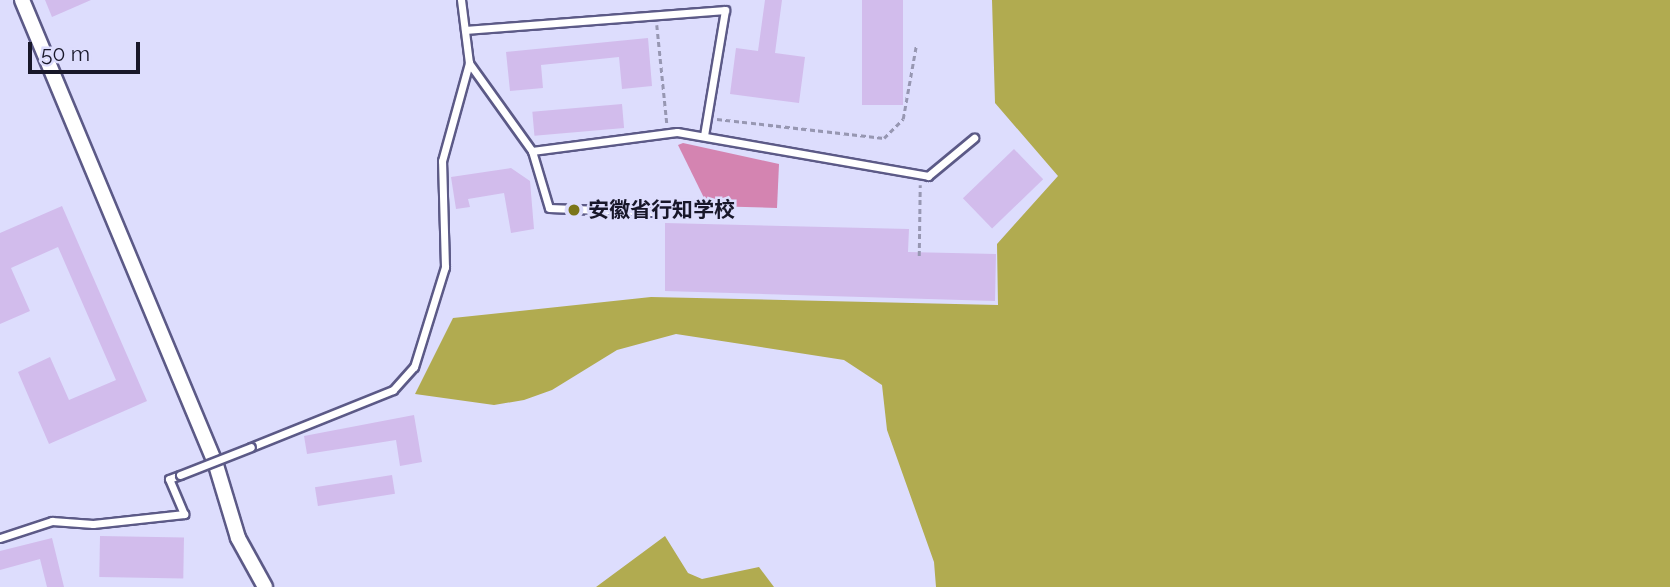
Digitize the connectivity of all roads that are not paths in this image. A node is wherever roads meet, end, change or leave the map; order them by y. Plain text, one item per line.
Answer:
1 (22, 0) edge
2 (461, 0) edge
3 (465, 30) junction
4 (469, 63) junction
5 (704, 135) junction
6 (974, 138) dead end
7 (532, 151) junction
8 (652, 212) dead end
9 (0, 538) edge
10 (265, 587) edge

1 - 10 street
2 - 3 lane
3 - 4 lane
3 - 5 lane
4 - 7 lane
4 - 9 lane, bridge
5 - 6 lane
5 - 7 lane
7 - 8 lane

